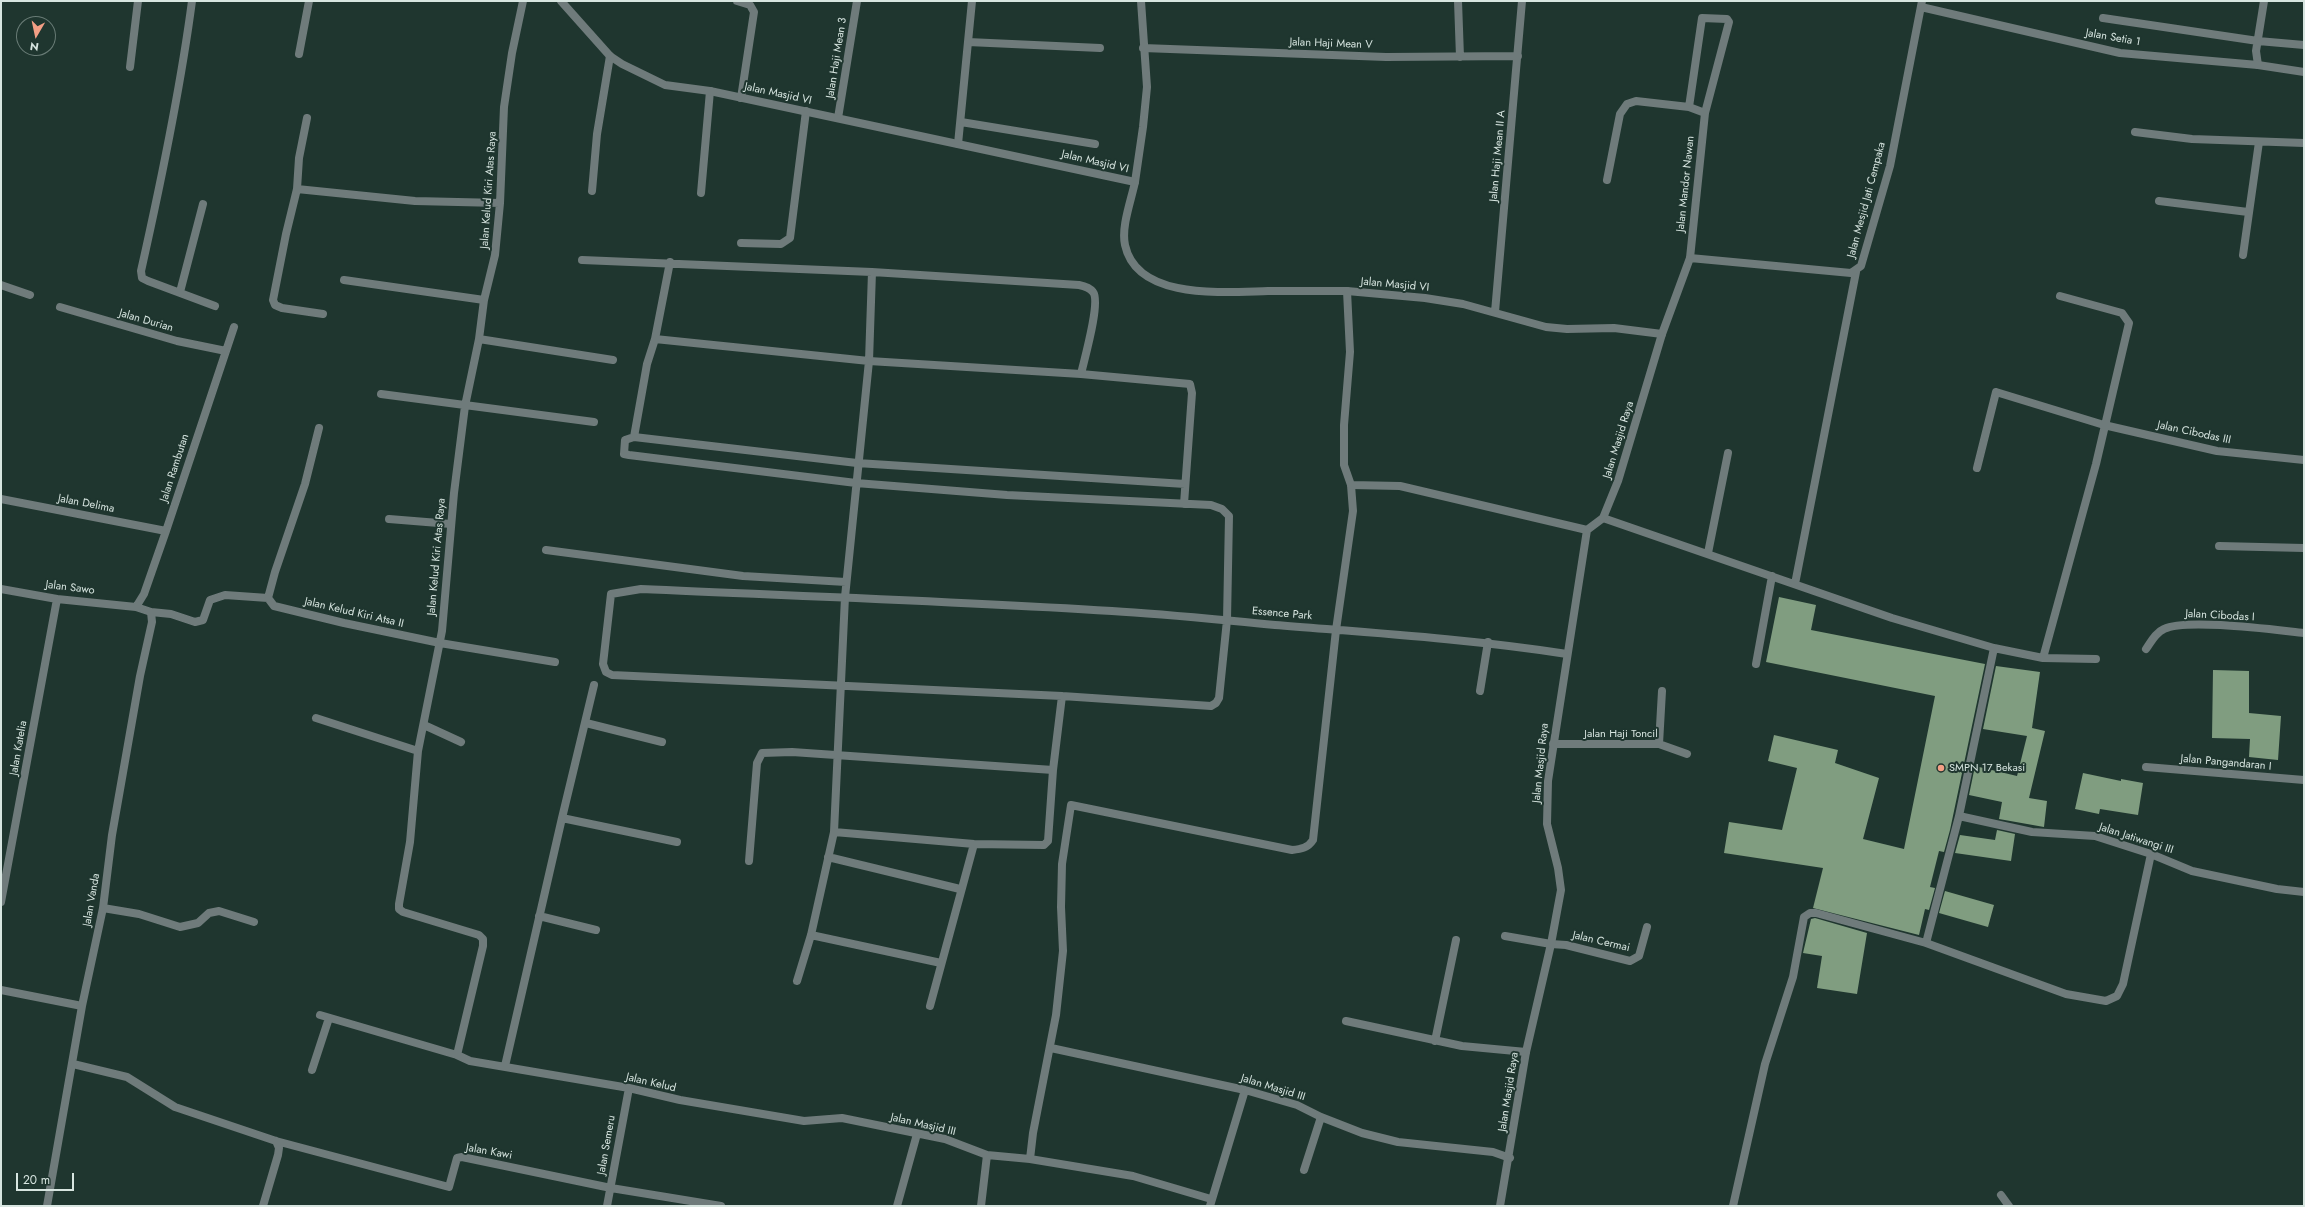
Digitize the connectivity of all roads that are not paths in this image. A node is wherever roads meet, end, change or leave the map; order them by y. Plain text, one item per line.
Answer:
1 (138, 1) edge
2 (192, 1) edge
3 (309, 1) edge
4 (523, 1) edge
5 (561, 1) edge
6 (737, 1) edge
7 (856, 1) edge
8 (972, 1) edge
9 (1141, 1) edge
10 (1458, 1) edge
11 (1522, 1) edge
12 (2264, 1) edge
13 (1921, 4) edge
14 (2103, 18) dead end
15 (2258, 41) junction
16 (968, 42) junction
17 (2304, 44) edge
18 (1100, 48) dead end
19 (1143, 48) junction
20 (299, 54) dead end
21 (610, 56) junction
22 (1518, 56) junction
23 (1460, 57) junction
24 (2258, 65) junction
25 (130, 67) dead end
26 (2304, 72) edge
27 (710, 91) junction
28 (741, 98) junction
29 (1689, 107) junction
30 (806, 111) junction
31 (1705, 113) junction
32 (307, 118) dead end
33 (838, 118) junction
34 (961, 122) junction
35 (2135, 132) dead end
36 (2259, 142) junction
37 (958, 144) junction
38 (1095, 144) dead end
39 (2304, 144) edge
40 (1608, 180) dead end
41 (1135, 182) junction
42 (298, 189) junction
43 (592, 191) dead end
44 (701, 193) dead end
45 (2160, 201) dead end
46 (203, 204) dead end
47 (500, 204) junction
48 (2248, 212) junction
49 (741, 243) dead end
50 (2243, 255) dead end
51 (1690, 258) junction
52 (582, 260) dead end
53 (670, 262) junction
54 (872, 272) junction
55 (1856, 272) junction
56 (344, 280) dead end
57 (1, 285) edge
58 (1347, 291) junction
59 (180, 292) junction
60 (30, 295) dead end
61 (2060, 296) dead end
62 (484, 300) junction
63 (214, 306) dead end
64 (60, 307) dead end
65 (1495, 312) junction
66 (322, 314) dead end
67 (233, 331) dead end
68 (1662, 334) junction
69 (479, 339) junction
70 (655, 339) junction
71 (226, 351) junction
72 (613, 360) dead end
73 (869, 361) junction
74 (1081, 374) junction
75 (381, 394) dead end
76 (465, 406) junction
77 (594, 422) dead end
78 (2104, 425) junction
79 (319, 428) dead end
80 (634, 437) junction
81 (1728, 453) dead end
82 (2304, 460) edge
83 (857, 463) junction
84 (1977, 468) dead end
85 (856, 483) junction
86 (1185, 484) junction
87 (1351, 484) junction
88 (1, 499) edge
89 (1184, 504) junction
90 (1603, 518) junction
91 (389, 519) dead end
92 (451, 524) junction
93 (1587, 530) junction
94 (166, 531) junction
95 (2219, 546) dead end
96 (2304, 548) edge
97 (546, 550) dead end
98 (1708, 553) junction
99 (1772, 576) junction
100 (846, 582) junction
101 (1795, 584) junction
102 (1, 589) edge
103 (268, 598) junction
104 (845, 598) junction
105 (57, 599) junction
106 (136, 607) junction
107 (151, 612) junction
108 (1227, 620) junction
109 (1336, 630) junction
110 (2304, 633) edge
111 (1488, 642) junction
112 (440, 643) junction
113 (1994, 648) junction
114 (2146, 650) dead end
115 (1567, 654) junction
116 (2043, 658) junction
117 (2096, 659) dead end
118 (555, 662) dead end
119 (1756, 664) dead end
120 (594, 685) dead end
121 (839, 686) junction
122 (1480, 691) dead end
123 (1662, 691) dead end
124 (1062, 696) junction
125 (316, 718) dead end
126 (586, 723) junction
127 (424, 725) junction
128 (461, 742) dead end
129 (662, 742) dead end
130 (1553, 744) junction
131 (1659, 744) junction
132 (418, 751) junction
133 (1687, 754) dead end
134 (838, 756) junction
135 (2146, 767) dead end
136 (1053, 770) junction
137 (2304, 780) edge
138 (1959, 816) junction
139 (562, 818) junction
140 (834, 832) junction
141 (677, 842) dead end
142 (974, 844) junction
143 (2151, 854) junction
144 (828, 857) junction
145 (749, 861) dead end
146 (960, 889) junction
147 (2304, 892) edge
148 (1, 902) edge
149 (103, 908) junction
150 (539, 916) junction
151 (254, 922) dead end
152 (1647, 927) dead end
153 (596, 930) dead end
154 (812, 935) junction
155 (1505, 936) dead end
156 (1456, 940) dead end
157 (1926, 943) junction
158 (1551, 944) junction
159 (941, 964) junction
160 (797, 981) dead end
161 (1, 990) edge
162 (82, 1006) junction
163 (930, 1006) dead end
164 (320, 1015) dead end
165 (328, 1018) junction
166 (1346, 1021) dead end
167 (1435, 1041) junction
168 (1051, 1048) junction
169 (1526, 1052) junction
170 (457, 1055) junction
171 (73, 1064) junction
172 (505, 1066) junction
173 (312, 1070) dead end
174 (629, 1088) junction
175 (1245, 1090) junction
176 (1321, 1117) junction
177 (842, 1118) joint
178 (917, 1134) junction
179 (276, 1142) junction
180 (987, 1154) junction
181 (1510, 1158) junction
182 (1030, 1159) junction
183 (1304, 1170) dead end
184 (611, 1188) junction
185 (2001, 1195) dead end
186 (1210, 1203) edge
187 (47, 1206) edge
188 (263, 1206) edge
189 (607, 1206) edge
190 (721, 1206) edge
191 (897, 1206) edge
192 (981, 1206) edge
193 (1500, 1206) edge
194 (1733, 1206) edge
195 (2009, 1206) edge

1 - 25 street
2 - 59 street
3 - 20 street
4 - 47 street, Jalan Kelud Kiri Atas Raya
5 - 21 street, Jalan Masjid VI
6 - 28 street
7 - 33 street, Jalan Haji Mean 3
8 - 16 street
9 - 19 street
10 - 23 street
11 - 22 street, Jalan Haji Mean II A
12 - 15 street
13 - 24 street, Jalan Setia 1
13 - 55 street, Jalan Mesjid Jati Cempaka
14 - 15 street
15 - 17 street
15 - 24 street
16 - 18 street
16 - 34 street
19 - 23 street, Jalan Haji Mean V
19 - 41 street
21 - 27 street, Jalan Masjid VI
21 - 43 street
22 - 23 street, Jalan Haji Mean V
22 - 65 street, Jalan Haji Mean II A
24 - 26 street, Jalan Setia 1
27 - 28 street, Jalan Masjid VI
27 - 44 street
28 - 30 street, Jalan Masjid VI
29 - 31 street
29 - 31 street, Jalan Mandor Nawan
29 - 40 street
30 - 33 street, Jalan Masjid VI
30 - 49 street
31 - 51 street, Jalan Mandor Nawan
32 - 42 street
33 - 37 street, Jalan Masjid VI
34 - 37 street
34 - 38 street
35 - 36 street
36 - 39 street
36 - 48 street
37 - 41 street, Jalan Masjid VI
41 - 58 street, Jalan Masjid VI
42 - 47 street
42 - 66 street
45 - 48 street
46 - 59 street
47 - 62 street, Jalan Kelud Kiri Atas Raya
48 - 50 street
51 - 55 street, Jalan Mesjid Jati Cempaka
51 - 68 street
52 - 53 street
53 - 54 street
53 - 70 street
54 - 73 street
54 - 74 street
55 - 101 street
56 - 62 street
57 - 60 street
58 - 65 street, Jalan Masjid VI
58 - 87 street
59 - 63 street
61 - 78 street
62 - 69 street, Jalan Kelud Kiri Atas Raya
64 - 71 street, Jalan Durian
65 - 68 street, Jalan Masjid VI
67 - 71 street, Jalan Rambutan
68 - 90 street, Jalan Masjid Raya
69 - 72 street
69 - 76 street, Jalan Kelud Kiri Atas Raya
70 - 73 street
70 - 80 street
71 - 94 street, Jalan Rambutan
73 - 74 street
73 - 83 street
74 - 86 street
75 - 76 street
76 - 77 street
76 - 92 street, Jalan Kelud Kiri Atas Raya
78 - 82 street, Jalan Cibodas III
78 - 84 street, Jalan Cibodas III
78 - 116 street
79 - 103 street
80 - 83 street
80 - 85 street
81 - 98 street
83 - 85 street
83 - 86 street
85 - 89 street
85 - 100 street
86 - 89 street
87 - 93 street
87 - 109 street
88 - 94 street, Jalan Delima
89 - 108 street
90 - 93 street
90 - 98 street
91 - 92 street
92 - 112 street, Jalan Kelud Kiri Atas Raya
93 - 115 street, Jalan Masjid Raya
94 - 106 street, Jalan Rambutan
95 - 96 street
97 - 100 street
98 - 99 street
99 - 101 street
99 - 119 street
100 - 104 street
101 - 113 street
102 - 105 street, Jalan Sawo
103 - 107 street, Jalan Kelud Kiri Atsa II
103 - 112 street, Jalan Kelud Kiri Atsa II
104 - 108 street, Essence Park
104 - 121 street
104 - 121 street, Essence Park
105 - 106 street, Jalan Sawo
105 - 148 street, Jalan Katelia
106 - 107 street
107 - 149 street, Jalan Vanda
108 - 109 street, Essence Park
108 - 124 street
109 - 111 street, Essence Park
109 - 168 street
110 - 114 street, Jalan Cibodas I
111 - 115 street, Essence Park
111 - 122 street
112 - 118 street, Jalan Kelud Kiri Atsa II
112 - 127 street, Jalan Kelud Kiri Atas Raya
113 - 116 street
113 - 138 street
115 - 130 street, Jalan Masjid Raya
116 - 117 street
120 - 126 street
121 - 124 street
121 - 134 street
123 - 131 street
124 - 136 street
125 - 132 street
126 - 129 street
126 - 139 street
127 - 128 street
127 - 132 street, Jalan Kelud Kiri Atas Raya
130 - 131 street, Jalan Haji Toncil
130 - 158 street, Jalan Masjid Raya
131 - 133 street, Jalan Haji Toncil
132 - 170 street, Jalan Kelud Kiri Atas Raya
134 - 136 street
134 - 140 street
134 - 145 street
135 - 137 street, Jalan Pangandaran I
136 - 142 street
138 - 143 street, Jalan Jatiwangi III
138 - 157 street
139 - 141 street
139 - 150 street
140 - 142 street
140 - 144 street
142 - 146 street
143 - 147 street, Jalan Jatiwangi III
143 - 157 street
144 - 146 street
144 - 154 street
146 - 159 street
149 - 151 street
149 - 162 street, Jalan Vanda
150 - 153 street
150 - 172 street
152 - 158 street, Jalan Cermai
154 - 159 street
154 - 160 street
155 - 158 street, Jalan Cermai
156 - 167 street
157 - 194 street
158 - 169 street, Jalan Masjid Raya
159 - 163 street
161 - 162 street
162 - 171 street, Jalan Vanda
164 - 165 street, Jalan Kelud
165 - 170 street, Jalan Kelud
165 - 173 street
166 - 167 street
167 - 169 street
168 - 175 street, Jalan Masjid III
168 - 182 street
169 - 181 street, Jalan Masjid Raya
170 - 172 street, Jalan Kelud
171 - 179 street
171 - 187 street, Jalan Vanda
172 - 174 street, Jalan Kelud
174 - 177 street, Jalan Kelud
174 - 184 street, Jalan Semeru
175 - 176 street, Jalan Masjid III
175 - 186 street
176 - 181 street, Jalan Masjid III
176 - 183 street
177 - 178 street, Jalan Masjid III
178 - 180 street, Jalan Masjid III
178 - 191 street
179 - 184 street, Jalan Kawi
179 - 188 street
180 - 182 street, Jalan Masjid III
180 - 192 street
181 - 193 street, Jalan Masjid Raya
182 - 186 street, Jalan Masjid III
184 - 189 street, Jalan Semeru
184 - 190 street, Jalan Kawi
185 - 195 street

